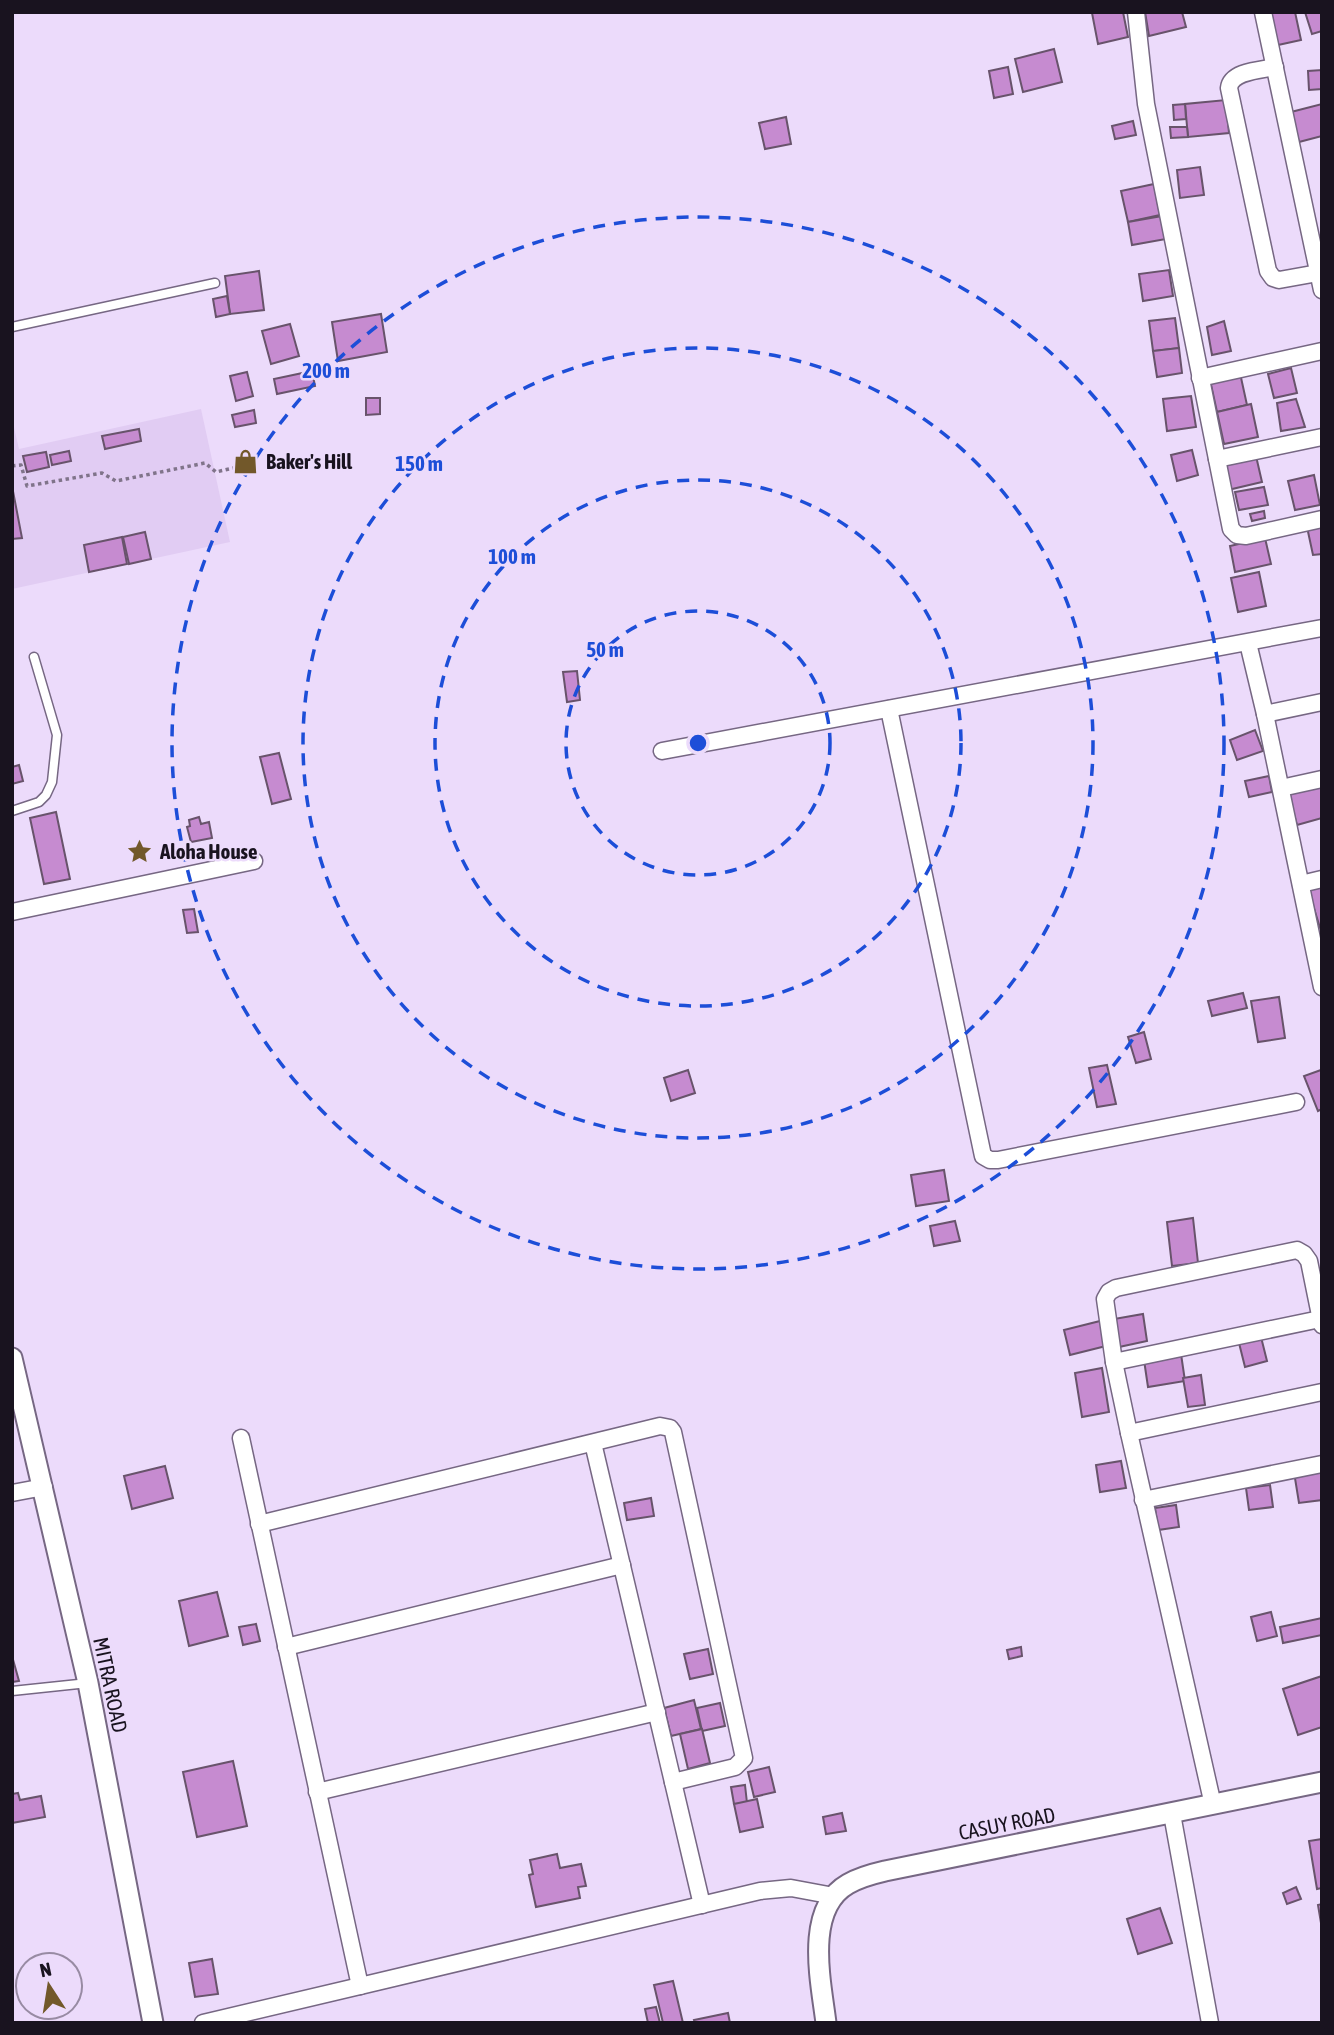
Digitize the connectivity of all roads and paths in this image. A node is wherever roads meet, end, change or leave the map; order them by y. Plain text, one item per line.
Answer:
1 (1136, 12) edge
2 (1263, 12) edge
3 (1275, 67) junction
4 (1318, 273) junction
5 (215, 282) dead end
6 (1322, 290) edge
7 (12, 327) edge
8 (1322, 351) edge
9 (1200, 378) junction
10 (1322, 437) edge
11 (1217, 459) junction
12 (12, 466) edge
13 (242, 466) dead end
14 (1322, 519) edge
15 (1322, 628) edge
16 (1248, 643) junction
17 (34, 657) dead end
18 (1322, 702) edge
19 (889, 709) junction
20 (1265, 714) junction
21 (662, 751) dead end
22 (1322, 779) edge
23 (1281, 788) junction
24 (12, 811) edge
25 (254, 861) dead end
26 (1322, 880) edge
27 (1301, 884) junction
28 (12, 912) edge
29 (1322, 987) edge
30 (1296, 1102) dead end
31 (1321, 1322) edge
32 (12, 1358) edge
33 (1114, 1362) junction
34 (1322, 1392) edge
35 (1129, 1433) junction
36 (241, 1438) dead end
37 (593, 1443) junction
38 (1322, 1464) edge
39 (44, 1487) junction
40 (12, 1493) edge
41 (1143, 1500) junction
42 (259, 1524) junction
43 (622, 1565) junction
44 (286, 1647) junction
45 (88, 1684) junction
46 (12, 1691) edge
47 (657, 1712) junction
48 (673, 1782) junction
49 (1322, 1783) edge
50 (317, 1792) junction
51 (1213, 1805) junction
52 (1172, 1814) junction
53 (834, 1896) junction
54 (702, 1905) junction
55 (360, 1986) junction
56 (153, 2023) edge
57 (203, 2023) edge
58 (826, 2023) edge
59 (1210, 2023) edge

1 - 9 street
2 - 3 street
3 - 4 street
3 - 4 street
4 - 6 street
5 - 7 lane
8 - 9 street
9 - 11 street
10 - 11 street
11 - 14 street
12 - 13 path
15 - 16 street
16 - 19 street
16 - 20 street
17 - 24 lane
18 - 20 street
19 - 21 street
19 - 30 street
20 - 23 street
22 - 23 street
23 - 27 street
25 - 28 street
26 - 27 street
27 - 29 street
31 - 33 street
31 - 33 street
32 - 39 street, MITRA ROAD
33 - 35 street
34 - 35 street
35 - 41 street
36 - 42 street
37 - 42 street
37 - 43 street
37 - 48 street
38 - 41 street
39 - 40 street
39 - 45 street, MITRA ROAD
41 - 51 street
42 - 44 street
43 - 44 street
43 - 47 street
44 - 50 street
45 - 46 lane
45 - 56 street, MITRA ROAD
47 - 48 street
47 - 50 street
48 - 54 street
49 - 51 street, CASUY ROAD
50 - 55 street
51 - 52 street, CASUY ROAD
52 - 53 street, CASUY ROAD
52 - 59 street
53 - 54 street
53 - 58 street
54 - 55 street
55 - 57 street

